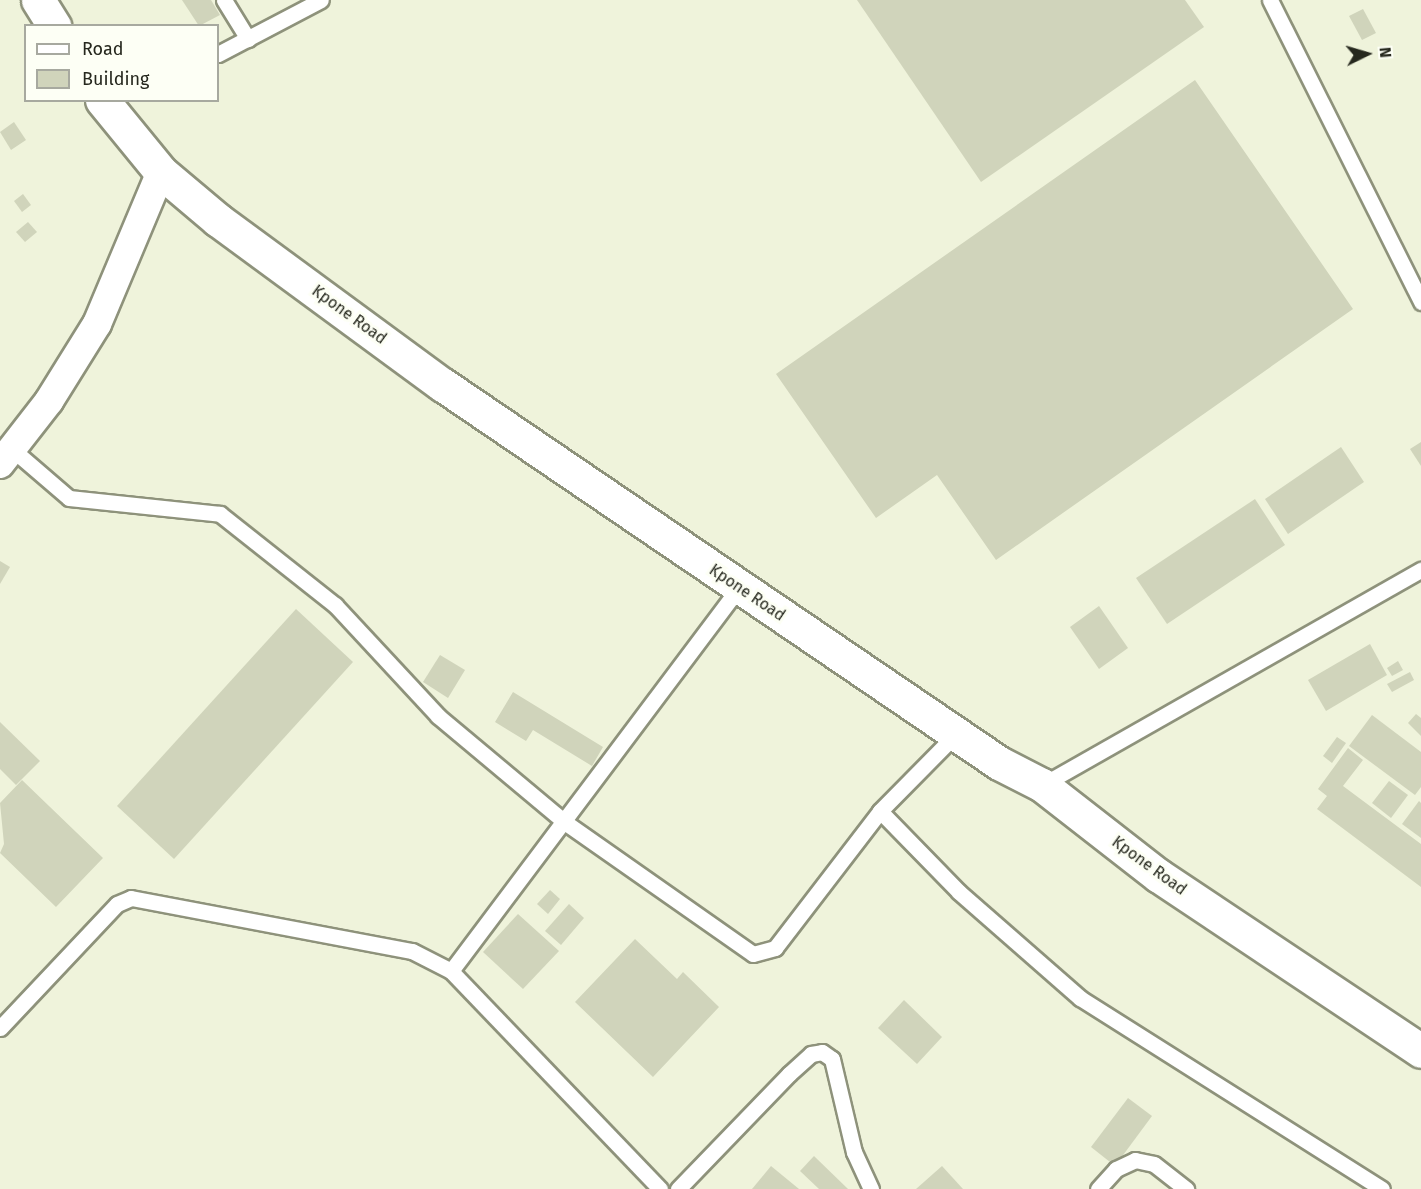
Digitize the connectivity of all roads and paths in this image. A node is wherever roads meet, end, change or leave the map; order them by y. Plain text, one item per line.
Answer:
1 (38, 0) edge
2 (225, 0) edge
3 (321, 0) edge
4 (1270, 0) edge
5 (53, 24) edge
6 (248, 39) junction
7 (219, 54) edge
8 (113, 104) edge
9 (160, 172) junction
10 (1421, 302) edge
11 (4, 451) edge
12 (1421, 570) edge
13 (739, 588) junction
14 (957, 733) junction
15 (1042, 785) junction
16 (880, 811) junction
17 (566, 822) junction
18 (451, 971) junction
19 (0, 1028) edge
20 (1421, 1051) edge
21 (660, 1189) edge
22 (678, 1189) edge
23 (872, 1189) edge
24 (1098, 1189) edge
25 (1186, 1189) edge
26 (1382, 1189) edge

1 - 5 main road
2 - 6 lane
3 - 6 lane
4 - 10 lane
6 - 7 lane
8 - 9 main road, Kpone Road
9 - 11 street
9 - 13 main road, Kpone Road
11 - 17 lane
12 - 15 lane
13 - 14 main road, Kpone Road
13 - 17 lane
14 - 15 main road, Kpone Road
14 - 16 lane
15 - 20 main road, Kpone Road
16 - 17 lane
16 - 26 lane
17 - 18 lane
18 - 19 lane
18 - 21 lane
22 - 23 lane
24 - 25 lane

